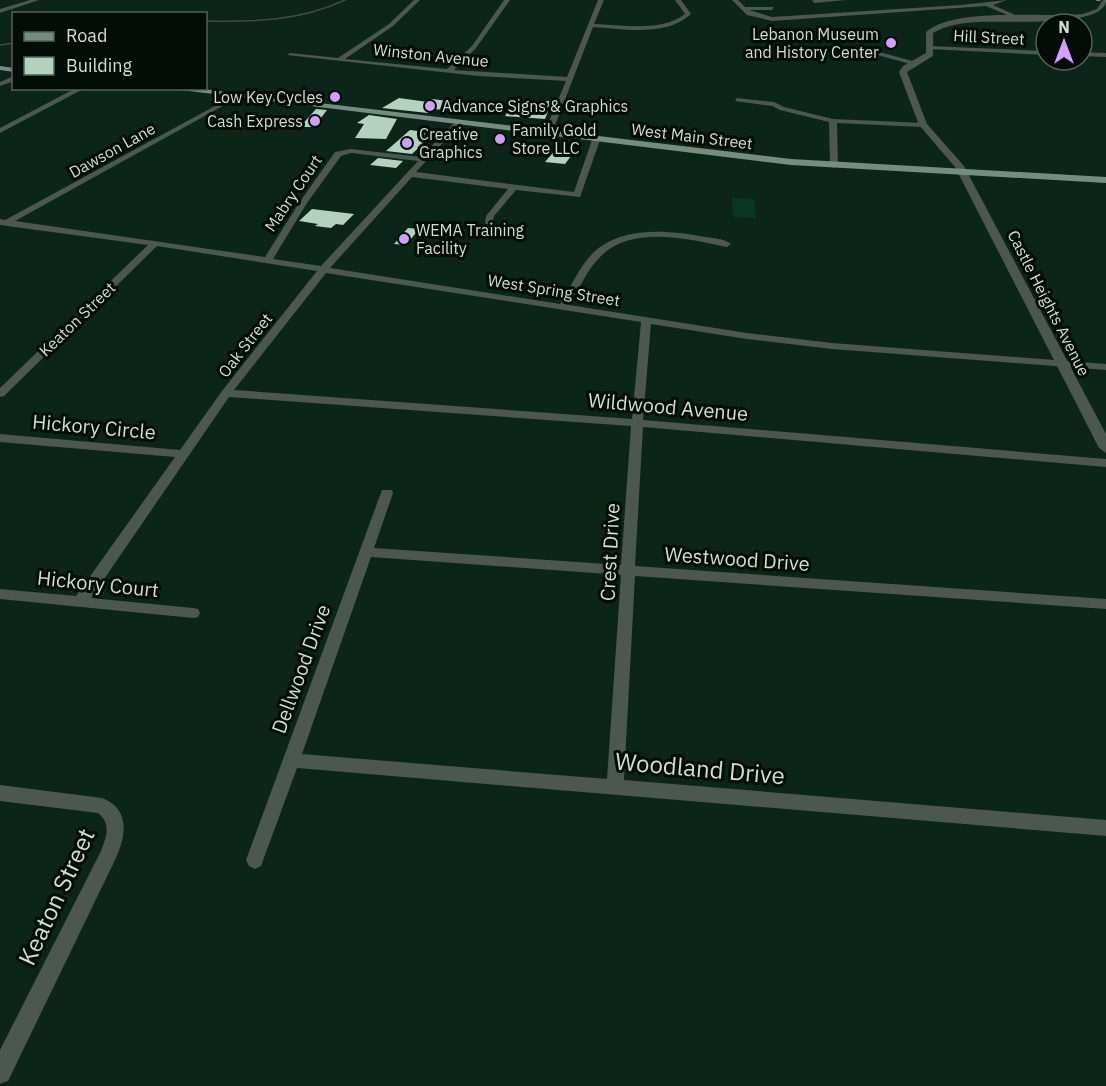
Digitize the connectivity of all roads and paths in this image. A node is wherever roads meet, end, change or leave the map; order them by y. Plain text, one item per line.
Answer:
1 (36, 0) edge
2 (43, 0) edge
3 (417, 0) edge
4 (507, 0) edge
5 (601, 0) edge
6 (678, 0) edge
7 (735, 0) edge
8 (823, 0) edge
9 (843, 0) edge
10 (926, 0) edge
11 (964, 0) edge
12 (1004, 0) edge
13 (1106, 0) edge
14 (765, 1) edge
15 (814, 1) edge
16 (983, 3) edge
17 (881, 6) dead end
18 (772, 8) junction
19 (744, 9) junction
20 (942, 9) junction
21 (0, 11) edge
22 (889, 11) junction
23 (838, 14) junction
24 (780, 16) dead end
25 (1011, 19) junction
26 (1021, 19) junction
27 (590, 25) junction
28 (930, 48) junction
29 (861, 49) dead end
30 (1034, 52) edge
31 (290, 55) dead end
32 (340, 60) junction
33 (914, 63) junction
34 (449, 71) junction
35 (569, 79) junction
36 (78, 90) edge
37 (186, 90) edge
38 (237, 96) junction
39 (737, 100) dead end
40 (834, 121) junction
41 (456, 123) junction
42 (923, 125) junction
43 (0, 131) edge
44 (548, 134) junction
45 (596, 140) junction
46 (423, 159) junction
47 (834, 166) junction
48 (962, 173) junction
49 (410, 174) junction
50 (1106, 180) edge
51 (514, 187) junction
52 (489, 223) dead end
53 (3, 224) edge
54 (155, 243) junction
55 (727, 244) dead end
56 (267, 261) junction
57 (323, 270) junction
58 (563, 307) junction
59 (646, 320) junction
60 (1061, 364) junction
61 (1106, 367) edge
62 (226, 393) junction
63 (0, 394) edge
64 (637, 423) junction
65 (0, 438) edge
66 (1106, 448) edge
67 (184, 454) junction
68 (1106, 463) edge
69 (387, 493) dead end
70 (366, 552) junction
71 (629, 571) junction
72 (0, 594) edge
73 (80, 602) junction
74 (1106, 604) edge
75 (193, 613) dead end
76 (290, 760) junction
77 (615, 786) junction
78 (0, 794) edge
79 (1106, 828) edge
80 (255, 860) dead end
81 (0, 1073) edge

1 - 2 street
1 - 21 street
3 - 32 street
4 - 34 street
5 - 27 street
6 - 27 street
7 - 19 street
8 - 9 street
8 - 15 street
8 - 23 street
10 - 20 street
11 - 16 street
12 - 16 street
13 - 26 street
14 - 18 street
16 - 20 street
16 - 25 street
16 - 26 street
17 - 22 street
18 - 19 street
18 - 24 street
19 - 23 street
20 - 22 street
22 - 23 street
25 - 26 street
25 - 28 street
27 - 35 street
28 - 30 street, Hill Street
28 - 33 street
29 - 33 street
31 - 32 street, Winston Avenue
32 - 34 street, Winston Avenue
33 - 42 street
34 - 35 street, Winston Avenue
35 - 44 street
36 - 43 street
37 - 38 main road, West Main Street
38 - 41 main road, West Main Street
38 - 53 street, Dawson Lane
39 - 40 street
40 - 42 street
40 - 47 street
41 - 44 main road, West Main Street
41 - 46 street, Oak Street
42 - 48 street, Castle Heights Avenue
44 - 45 main road, West Main Street
45 - 47 main road, West Main Street
45 - 51 street
46 - 49 street, Oak Street
46 - 56 street, Mabry Court
47 - 48 main road, West Main Street
48 - 50 main road, West Main Street
48 - 60 street, Castle Heights Avenue
49 - 51 street
49 - 57 street, Oak Street
51 - 52 street
53 - 54 street, West Spring Street
54 - 56 street, West Spring Street
54 - 63 street, Keaton Street
55 - 58 street
56 - 57 street, West Spring Street
57 - 58 street, West Spring Street
57 - 62 street, Oak Street
58 - 59 street, West Spring Street
59 - 60 street, West Spring Street
59 - 64 street, Crest Drive
60 - 61 street, West Spring Street
60 - 66 street, Castle Heights Avenue
62 - 64 street, Wildwood Avenue
62 - 67 street, Oak Street
64 - 68 street, Wildwood Avenue
64 - 71 street, Crest Drive
65 - 67 street, Hickory Circle
67 - 73 street, Oak Street
69 - 70 street, Dellwood Drive
70 - 71 street, Westwood Drive
70 - 76 street, Dellwood Drive
71 - 74 street, Westwood Drive
71 - 77 street, Crest Drive
72 - 73 street, Hickory Court
73 - 75 street, Hickory Court
76 - 77 street, Woodland Drive
76 - 80 street, Dellwood Drive
77 - 79 street, Woodland Drive
78 - 81 street, Keaton Street

